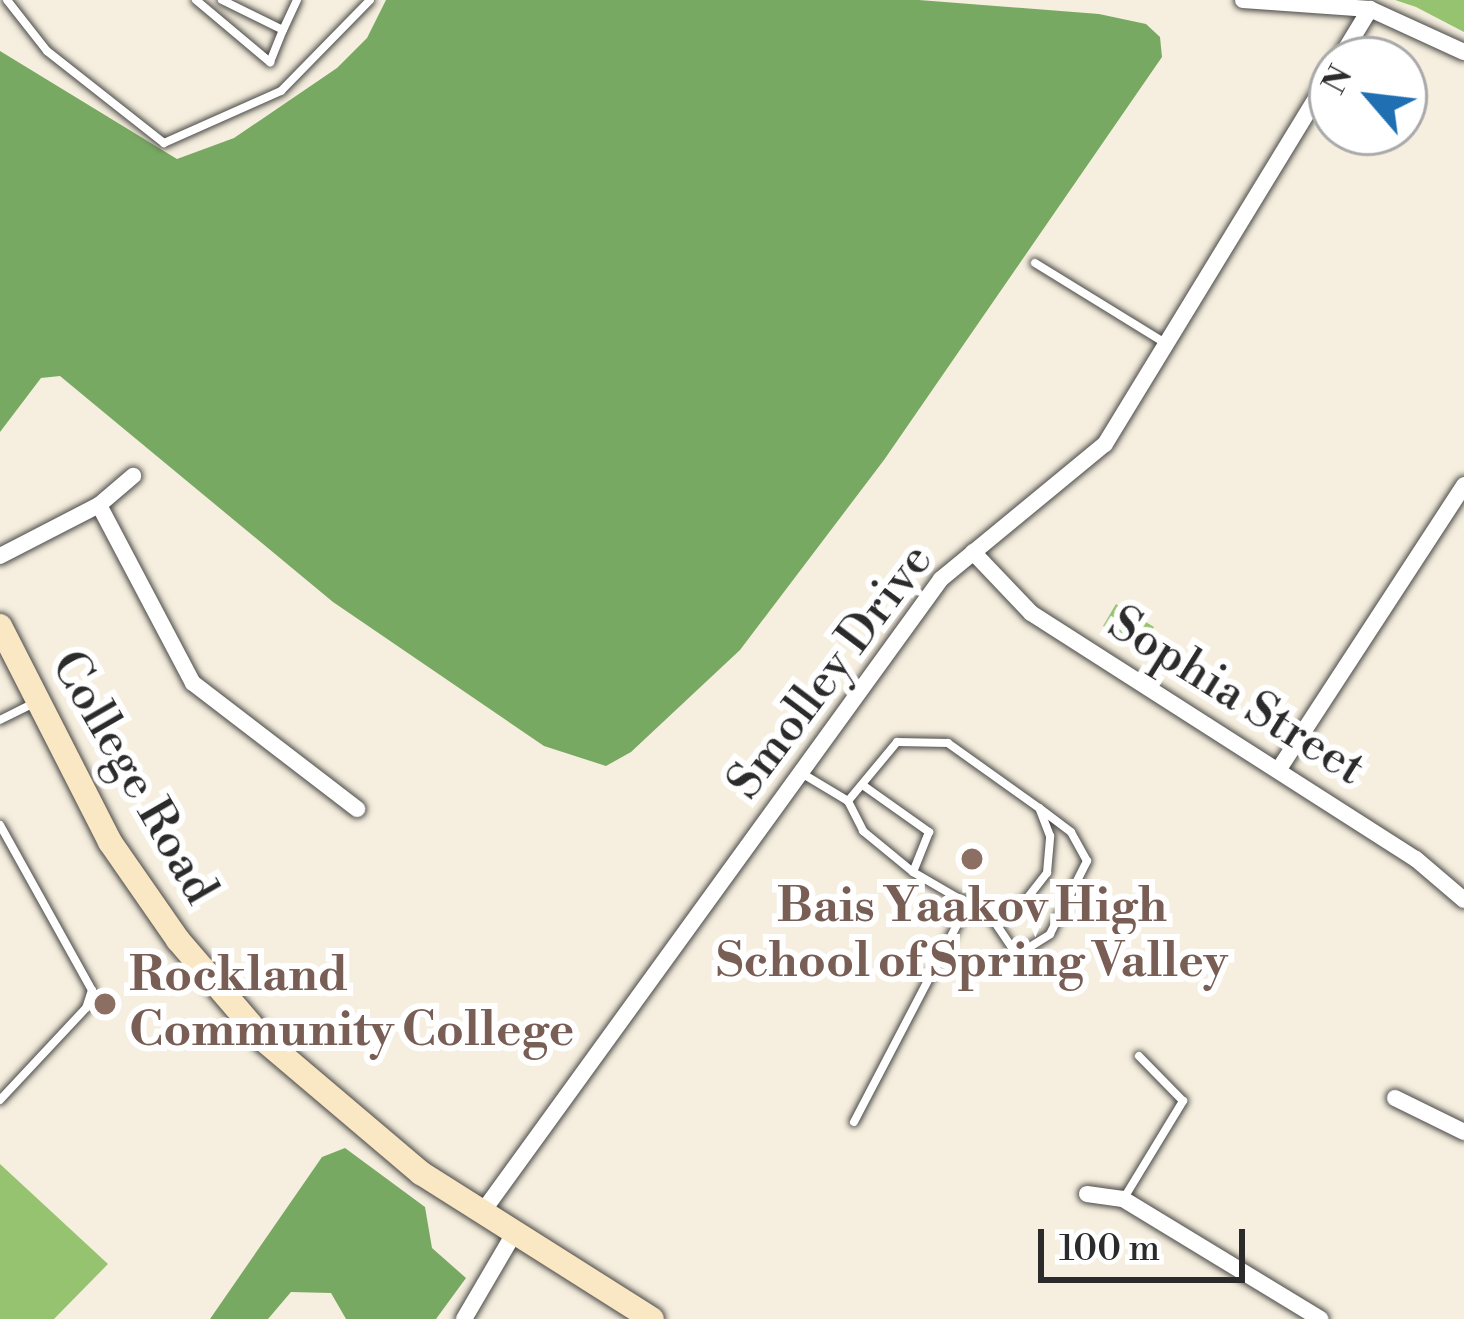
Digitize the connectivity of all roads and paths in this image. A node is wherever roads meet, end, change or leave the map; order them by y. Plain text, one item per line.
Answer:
1 (7, 0) edge
2 (196, 0) edge
3 (222, 0) edge
4 (298, 0) edge
5 (370, 0) edge
6 (1243, 0) edge
7 (1370, 10) junction
8 (283, 30) junction
9 (1354, 36) edge
10 (1464, 52) edge
11 (1308, 111) edge
12 (1035, 262) dead end
13 (1166, 344) junction
14 (133, 476) dead end
15 (1464, 485) edge
16 (99, 505) junction
17 (973, 552) junction
18 (0, 556) edge
19 (0, 626) edge
20 (36, 702) junction
21 (0, 721) edge
22 (1279, 769) junction
23 (802, 773) junction
24 (863, 785) junction
25 (848, 801) junction
26 (1039, 808) junction
27 (357, 809) dead end
28 (0, 825) edge
29 (913, 872) junction
30 (1464, 900) edge
31 (970, 901) junction
32 (992, 918) junction
33 (1139, 1056) dead end
34 (1395, 1098) dead end
35 (0, 1100) edge
36 (854, 1122) dead end
37 (1464, 1132) edge
38 (1087, 1194) dead end
39 (1123, 1199) junction
40 (481, 1214) junction
41 (513, 1235) junction
42 (644, 1317) edge
43 (464, 1319) edge
44 (1320, 1319) edge

1 - 5 lane
2 - 8 lane
3 - 8 lane
4 - 8 lane
6 - 7 street
7 - 9 street
7 - 10 street
11 - 13 street, Smolley Drive
12 - 13 lane
13 - 17 street, Smolley Drive
14 - 16 street
15 - 22 street
16 - 18 street
16 - 27 street
17 - 22 street, Sophia Street
17 - 23 street, Smolley Drive
19 - 20 street, College Road
20 - 21 lane
20 - 40 street, College Road
22 - 30 street, Sophia Street
23 - 25 lane
23 - 40 street, Smolley Drive
24 - 25 lane
24 - 26 lane
24 - 29 lane
25 - 29 lane
26 - 32 lane
26 - 32 lane
28 - 35 lane
29 - 31 lane
31 - 32 lane
31 - 36 lane
33 - 39 lane
34 - 37 street
38 - 39 street
39 - 44 street
40 - 41 street, College Road
41 - 42 street, College Road
41 - 43 street

